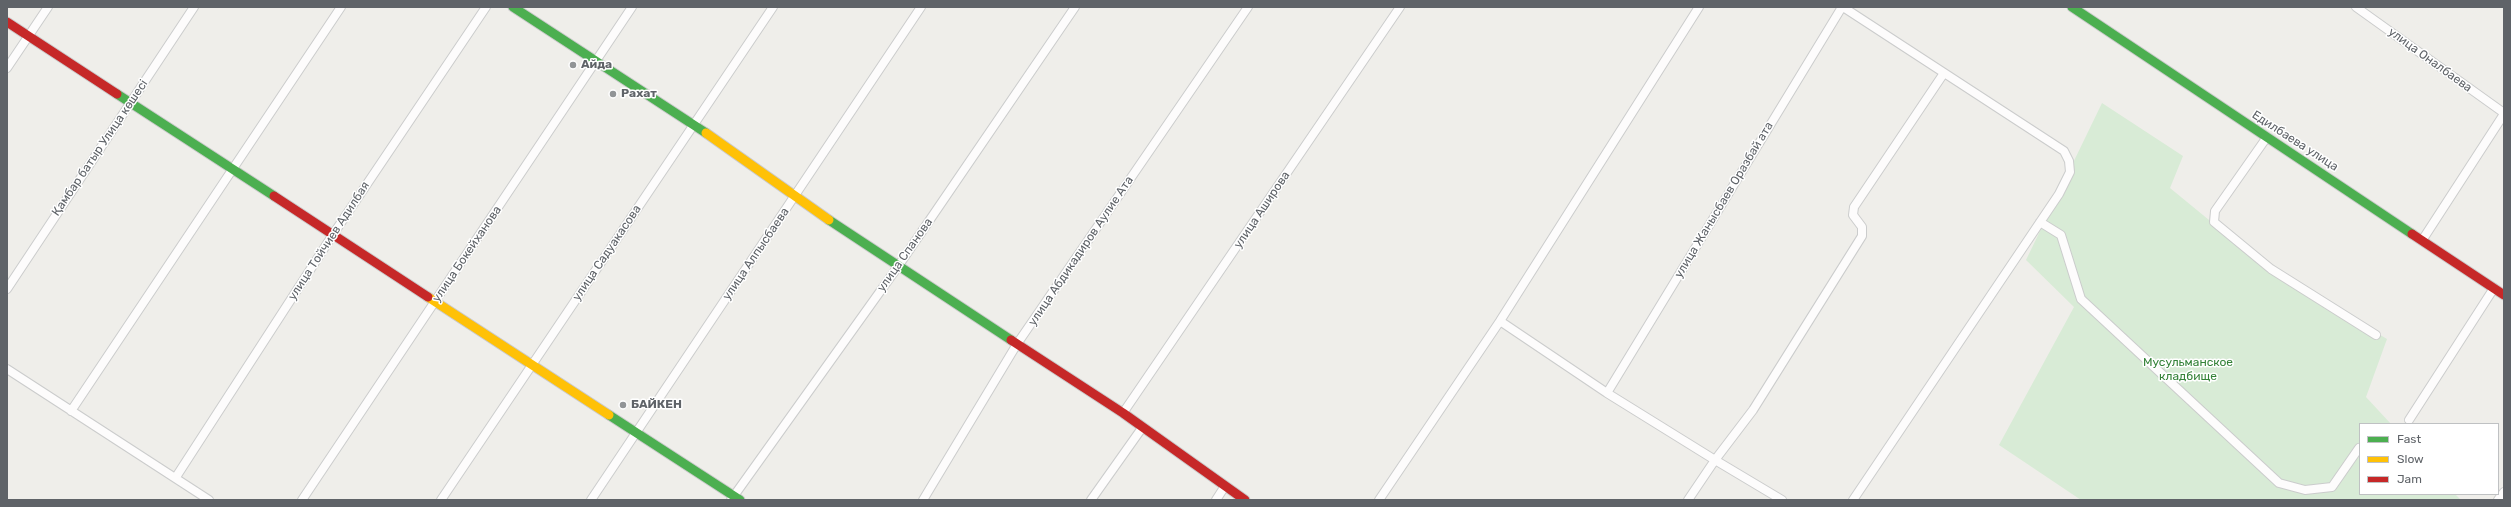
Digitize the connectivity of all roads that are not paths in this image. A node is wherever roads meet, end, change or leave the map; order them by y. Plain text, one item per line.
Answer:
1 (48, 7) edge
2 (194, 7) edge
3 (340, 7) edge
4 (486, 7) edge
5 (513, 7) edge
6 (632, 7) edge
7 (773, 7) edge
8 (921, 7) edge
9 (1075, 7) edge
10 (1248, 7) edge
11 (1400, 7) edge
12 (1699, 7) edge
13 (1842, 7) edge
14 (2072, 7) edge
15 (2356, 7) edge
16 (7, 22) edge
17 (29, 36) junction
18 (596, 61) junction
19 (7, 68) edge
20 (1944, 73) junction
21 (131, 102) junction
22 (2504, 114) edge
23 (694, 125) junction
24 (2267, 137) junction
25 (233, 169) junction
26 (795, 197) junction
27 (2040, 222) junction
28 (332, 236) junction
29 (2422, 239) junction
30 (899, 265) junction
31 (2494, 288) junction
32 (7, 289) edge
33 (2504, 295) edge
34 (434, 302) junction
35 (1500, 322) junction
36 (2376, 335) dead end
37 (1017, 344) junction
38 (531, 366) junction
39 (7, 369) edge
40 (1607, 393) junction
41 (71, 411) junction
42 (1123, 413) junction
43 (2409, 420) dead end
44 (1142, 428) junction
45 (636, 431) junction
46 (2359, 448) edge
47 (1716, 460) junction
48 (176, 477) junction
49 (1225, 486) junction
50 (2504, 492) edge
51 (735, 498) edge
52 (209, 500) edge
53 (302, 500) edge
54 (441, 500) edge
55 (591, 500) edge
56 (923, 500) edge
57 (1092, 500) edge
58 (1216, 500) edge
59 (1245, 500) edge
60 (1379, 500) edge
61 (1688, 500) edge
62 (1782, 500) edge
63 (1853, 500) edge
64 (2498, 500) edge

1 - 17 street
2 - 21 street, Қамбар батыр Улица көшесі
3 - 25 street
4 - 28 street, улица Тойчиев Адилбая
5 - 18 street
6 - 18 street, улица Бокейханова
7 - 23 street, улица Садуакасова
8 - 26 street, улица Алпысбаева
9 - 30 street, улица Спанова
10 - 37 street, улица Абдикадиров Аулие Ата
11 - 42 street, улица Аширова
12 - 35 street
13 - 20 street
13 - 40 street, улица Жанысбаев Оразбай ата
14 - 24 street, Едилбаева улица
15 - 22 street, улица Оналбаева
16 - 17 street
17 - 19 street
17 - 21 street
18 - 23 street
18 - 34 street, улица Бокейханова
20 - 27 street
20 - 47 street
21 - 25 street
21 - 32 street, Қамбар батыр Улица көшесі
22 - 29 street
23 - 26 street
23 - 38 street, улица Садуакасова
24 - 29 street, Едилбаева улица
24 - 36 street
25 - 28 street
25 - 41 street
26 - 30 street
26 - 45 street, улица Алпысбаева
27 - 46 street
27 - 63 street
28 - 34 street
28 - 48 street, улица Тойчиев Адилбая
29 - 31 street, Едилбаева улица
30 - 37 street
30 - 51 street, улица Спанова
31 - 33 street, Едилбаева улица
31 - 43 street
34 - 38 street
34 - 53 street, улица Бокейханова
35 - 40 street
35 - 60 street
37 - 42 street
37 - 56 street, улица Абдикадиров Аулие Ата
38 - 45 street
38 - 54 street, улица Садуакасова
39 - 41 street
40 - 47 street
41 - 48 street
42 - 44 street
44 - 49 street
44 - 57 street
45 - 51 street
45 - 55 street, улица Алпысбаева
47 - 61 street
47 - 62 street
48 - 52 street
49 - 58 street
49 - 59 street
50 - 64 street

